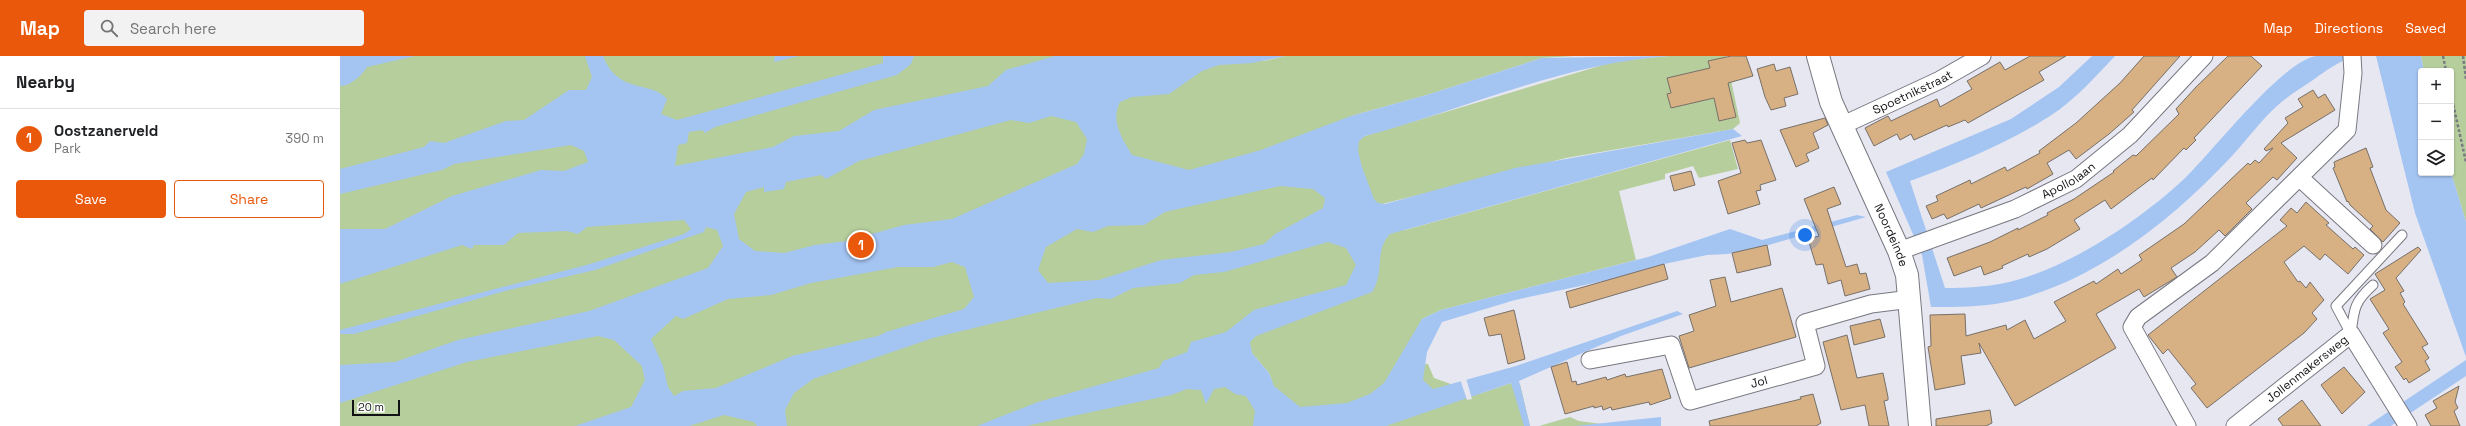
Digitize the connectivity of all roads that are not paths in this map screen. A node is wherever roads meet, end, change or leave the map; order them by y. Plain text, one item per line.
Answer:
1 (1818, 56) edge
2 (1982, 56) edge
3 (2204, 56) edge
4 (2352, 58) edge
5 (1841, 126) junction
6 (2300, 178) junction
7 (2402, 235) dead end
8 (2373, 245) dead end
9 (1907, 249) junction
10 (2373, 285) dead end
11 (1911, 300) junction
12 (2351, 334) junction
13 (1590, 360) dead end
14 (2407, 424) edge
15 (1920, 426) edge
16 (2187, 426) edge
17 (2235, 426) edge

1 - 5 street, Noordeinde
2 - 5 street, Spoetnikstraat
3 - 9 street, Apollolaan
4 - 6 street
5 - 9 street, Noordeinde
6 - 8 street
6 - 16 street
7 - 12 lane
9 - 11 street, Noordeinde
10 - 12 lane
11 - 13 street, Jol
11 - 15 street, Noordeinde
12 - 14 street, Jollenmakersweg
12 - 17 street, Jollenmakersweg

